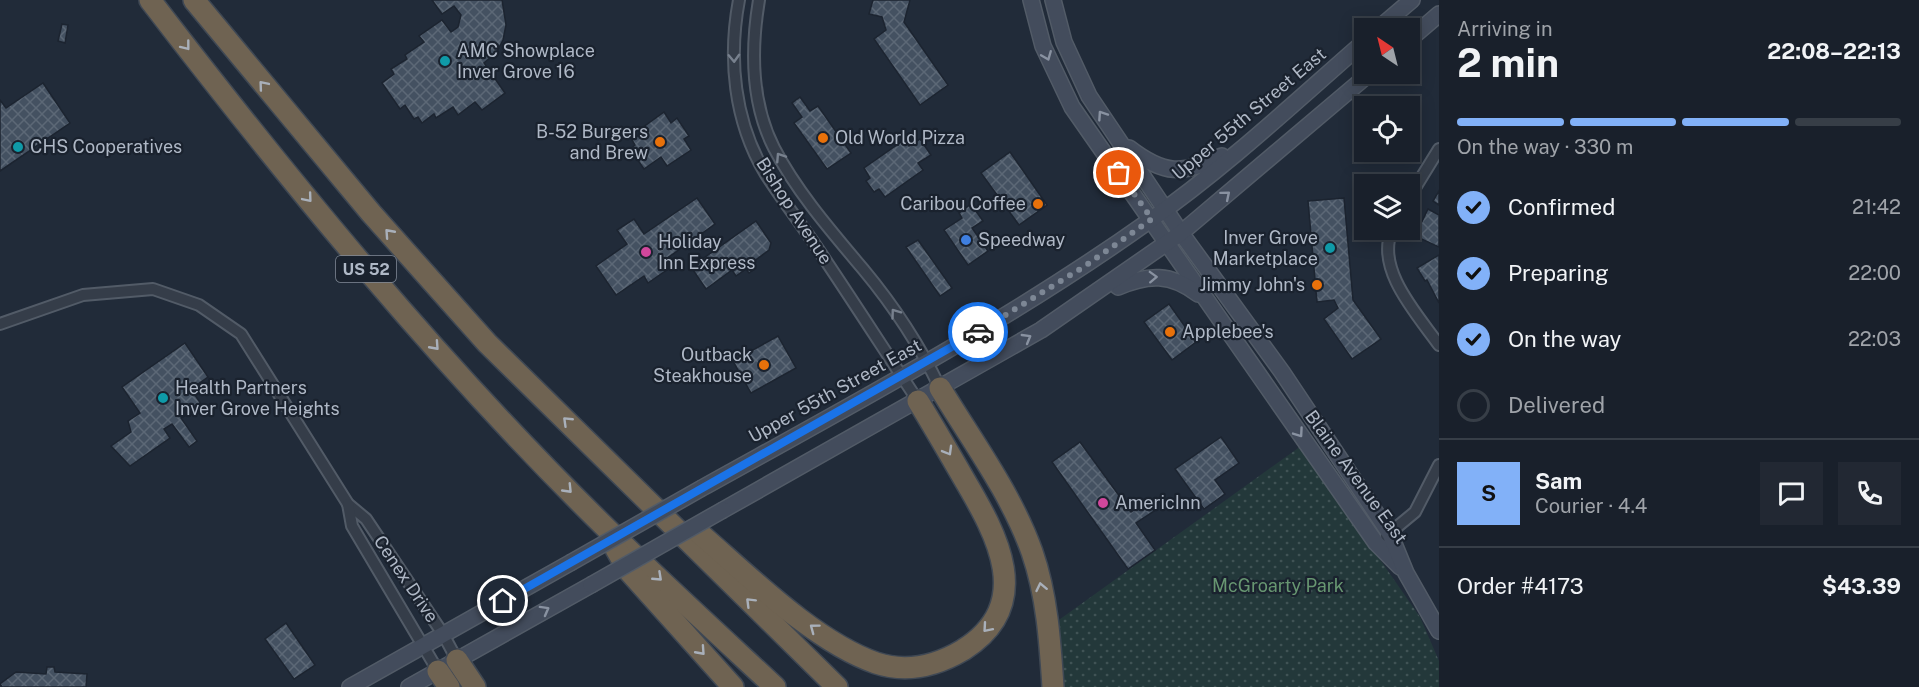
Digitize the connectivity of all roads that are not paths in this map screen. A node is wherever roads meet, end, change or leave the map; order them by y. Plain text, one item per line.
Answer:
1 (150, 0) edge
2 (194, 0) edge
3 (739, 0) edge
4 (759, 0) edge
5 (1031, 0) edge
6 (1053, 0) edge
7 (1412, 0) edge
8 (1439, 14) edge
9 (1391, 18) edge
10 (1420, 30) edge
11 (1354, 51) edge
12 (1357, 84) edge
13 (1120, 141) junction
14 (1246, 145) junction
15 (1439, 149) edge
16 (1420, 180) edge
17 (1165, 209) junction
18 (1152, 219) junction
19 (1181, 233) junction
20 (1389, 240) edge
21 (1167, 243) junction
22 (1079, 304) junction
23 (1209, 304) junction
24 (0, 324) edge
25 (1439, 345) edge
26 (928, 362) junction
27 (902, 376) junction
28 (940, 388) junction
29 (918, 400) junction
30 (609, 462) junction
31 (1439, 465) edge
32 (348, 504) junction
33 (601, 523) junction
34 (1390, 534) junction
35 (1376, 543) junction
36 (1406, 573) junction
37 (1439, 631) edge
38 (443, 634) junction
39 (422, 646) junction
40 (457, 660) junction
41 (443, 679) edge
42 (350, 687) edge
43 (409, 687) edge
44 (475, 687) edge
45 (733, 687) edge
46 (775, 687) edge
47 (837, 687) edge
48 (1053, 687) edge

1 -> 33 highway, US 52
30 -> 2 highway, US 52
3 -> 27 street, Bishop Avenue
26 -> 4 street, Bishop Avenue
5 -> 18 street, Blaine Avenue East
13 -> 6 street, Blaine Avenue East
7 - 9 street
8 - 10 street
11 - 14 street, Upper 55th Street East
19 -> 12 street
13 - 14 street
13 - 17 street, Blaine Avenue East
14 - 17 street, Upper 55th Street East
15 - 16 street
17 - 18 street, Upper 55th Street East
17 - 19 street, Blaine Avenue East
18 - 21 street, Blaine Avenue East
18 - 26 street, Upper 55th Street East
19 - 21 street
19 - 34 street, Blaine Avenue East
20 - 25 street
21 - 22 street
21 - 23 street, Blaine Avenue East
22 -> 23 street
28 -> 22 street
23 -> 35 street, Blaine Avenue East
24 - 32 street, Cenex Drive
26 - 27 street, Upper 55th Street East
26 - 28 street, Bishop Avenue
27 - 29 street, Bishop Avenue
27 - 38 street, Upper 55th Street East, bridge
28 - 29 street
48 -> 28 highway
29 -> 30 highway
40 -> 29 street, bridge
47 -> 30 highway, US 52
31 - 34 street
32 - 38 street, Cenex Drive
32 - 39 street, Cenex Drive
33 -> 45 highway
33 -> 46 highway, US 52
34 - 35 street
34 - 36 street, Blaine Avenue East
35 - 36 street, Blaine Avenue East
36 - 37 street
38 - 39 street, Upper 55th Street East
38 - 40 street, Cenex Drive
39 - 41 street, Cenex Drive
39 - 42 street, Upper 55th Street East
40 - 41 street
40 - 44 highway
41 - 43 street

